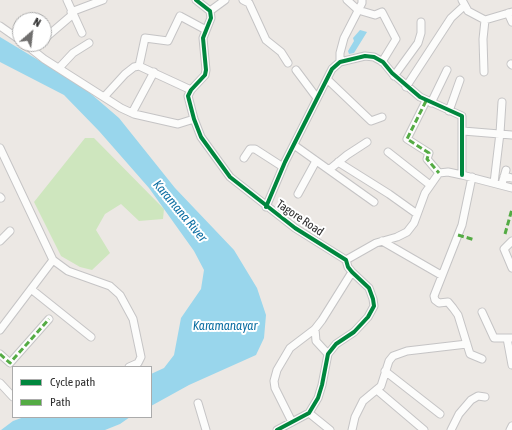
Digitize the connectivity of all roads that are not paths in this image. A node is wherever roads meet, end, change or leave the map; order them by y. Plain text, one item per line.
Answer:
1 (66, 0) edge
2 (103, 0) edge
3 (196, 0) edge
4 (225, 0) edge
5 (243, 0) edge
6 (347, 0) edge
7 (362, 0) edge
8 (463, 3) edge
9 (358, 10) junction
10 (210, 11) junction
11 (72, 13) junction
12 (510, 13) edge
13 (485, 20) junction
14 (421, 22) dead end
15 (512, 22) edge
16 (0, 26) edge
17 (206, 30) junction
18 (52, 32) edge
19 (82, 33) dead end
20 (12, 34) edge
21 (89, 43) dead end
22 (36, 52) edge
23 (340, 62) junction
24 (382, 62) junction
25 (288, 63) dead end
26 (139, 66) junction
27 (58, 68) junction
28 (296, 70) dead end
29 (448, 70) dead end
30 (154, 72) junction
31 (484, 72) dead end
32 (394, 76) junction
33 (327, 79) junction
34 (460, 80) dead end
35 (406, 87) junction
36 (191, 90) junction
37 (104, 97) junction
38 (317, 98) junction
39 (428, 102) junction
40 (502, 102) dead end
41 (449, 111) junction
42 (132, 113) junction
43 (382, 117) dead end
44 (194, 119) junction
45 (463, 131) junction
46 (500, 133) junction
47 (512, 135) edge
48 (367, 142) dead end
49 (294, 145) junction
50 (0, 148) edge
51 (388, 152) dead end
52 (244, 158) dead end
53 (316, 161) junction
54 (338, 162) junction
55 (283, 167) junction
56 (330, 169) junction
57 (439, 174) junction
58 (462, 175) junction
59 (472, 177) junction
60 (512, 178) edge
61 (494, 183) junction
62 (502, 184) junction
63 (430, 185) junction
64 (512, 188) edge
65 (298, 194) dead end
66 (374, 202) dead end
67 (266, 207) junction
68 (417, 214) junction
69 (10, 231) dead end
70 (0, 241) edge
71 (382, 241) junction
72 (512, 241) edge
73 (53, 260) junction
74 (346, 260) junction
75 (512, 268) edge
76 (352, 272) junction
77 (441, 275) junction
78 (31, 289) junction
79 (482, 312) dead end
80 (49, 319) dead end
81 (315, 329) junction
82 (0, 330) edge
83 (91, 337) dead end
84 (510, 338) edge
85 (467, 344) junction
86 (0, 354) edge
87 (328, 354) junction
88 (482, 359) dead end
89 (512, 365) edge
90 (132, 366) edge
91 (386, 371) junction
92 (0, 383) edge
93 (377, 390) junction
94 (12, 396) edge
95 (485, 397) dead end
96 (198, 403) dead end
97 (309, 413) junction
98 (440, 414) dead end
99 (292, 422) junction
100 (512, 426) edge
101 (206, 430) edge
102 (277, 430) edge
103 (330, 430) edge
104 (352, 430) edge
105 (424, 430) edge
106 (451, 430) edge
107 (510, 430) edge

1 - 11 street
2 - 11 street
3 - 10 street
4 - 10 street
5 - 25 street
6 - 9 street
7 - 9 street
8 - 13 street
8 - 35 street
9 - 23 street
9 - 24 street
10 - 17 street
11 - 18 street
11 - 19 street
12 - 13 street
12 - 15 street
13 - 31 street
14 - 32 street
16 - 20 street
17 - 26 street
17 - 36 street
21 - 27 street
22 - 27 street
23 - 24 street
23 - 33 street
24 - 32 street
26 - 30 street
26 - 37 street
27 - 37 street
28 - 38 street
29 - 39 street
30 - 36 street
30 - 42 street
32 - 35 street
33 - 38 street
33 - 43 street
34 - 41 street
35 - 39 street
36 - 44 street, Tagore Road
37 - 42 street
38 - 49 street
39 - 41 street
39 - 57 street
40 - 46 street
41 - 45 street
42 - 44 street
44 - 67 street, Tagore Road
45 - 46 street
45 - 58 street
46 - 47 street
46 - 61 street
48 - 54 street
49 - 53 street
49 - 55 street
50 - 73 street
51 - 63 street
52 - 55 street
53 - 56 street
53 - 65 street
54 - 56 street
54 - 68 street
55 - 67 street
56 - 66 street
57 - 58 street
57 - 63 street
58 - 59 street
59 - 61 street
59 - 77 street
60 - 62 street
61 - 62 street
62 - 64 street
63 - 68 street
67 - 74 street, Tagore Road
68 - 71 street
69 - 70 street
71 - 74 street
71 - 77 street
72 - 75 street
73 - 78 street
73 - 90 street
74 - 76 street
76 - 81 street
76 - 87 street
77 - 85 street
78 - 82 street
78 - 83 street
79 - 84 street
80 - 86 street
81 - 87 street
81 - 99 street
84 - 89 street
85 - 88 street
85 - 91 street
87 - 97 street
91 - 93 street
91 - 98 street
92 - 94 street
93 - 104 street
93 - 105 street
95 - 106 street
96 - 101 street
97 - 99 street
97 - 103 street
99 - 102 street
100 - 107 street

